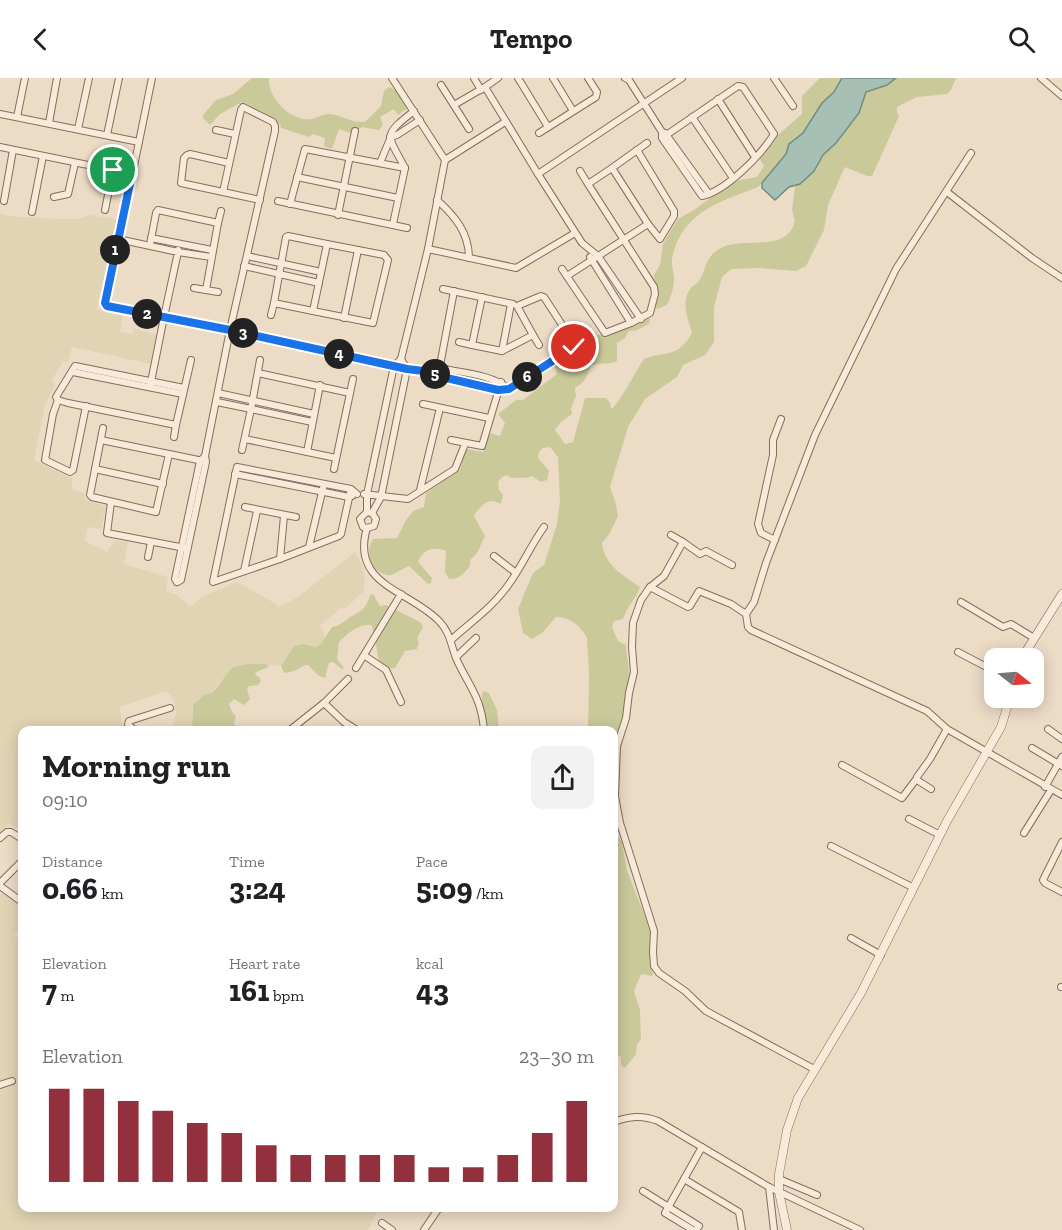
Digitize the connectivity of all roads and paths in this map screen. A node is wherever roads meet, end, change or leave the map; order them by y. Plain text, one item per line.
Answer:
1 (25, 78) edge
2 (57, 78) edge
3 (89, 78) edge
4 (119, 78) edge
5 (152, 78) edge
6 (392, 78) edge
7 (474, 78) edge
8 (484, 78) edge
9 (498, 78) edge
10 (518, 78) edge
11 (553, 78) edge
12 (588, 78) edge
13 (682, 78) edge
14 (774, 78) edge
15 (1041, 78) edge
16 (627, 79) edge
17 (441, 85) dead end
18 (485, 87) junction
19 (1062, 96) edge
20 (718, 99) junction
21 (643, 104) junction
22 (454, 105) junction
23 (793, 105) dead end
24 (414, 111) junction
25 (573, 111) junction
26 (0, 114) edge
27 (17, 117) junction
28 (692, 117) junction
29 (420, 120) junction
30 (505, 122) junction
31 (49, 123) junction
32 (548, 127) junction
33 (78, 129) junction
34 (468, 129) dead end
35 (216, 130) dead end
36 (355, 131) dead end
37 (539, 133) dead end
38 (235, 134) junction
39 (664, 134) junction
40 (107, 135) junction
41 (390, 138) junction
42 (139, 142) junction
43 (647, 143) dead end
44 (0, 147) edge
45 (13, 150) junction
46 (637, 150) junction
47 (971, 153) dead end
48 (43, 156) junction
49 (349, 157) junction
50 (755, 157) junction
51 (446, 160) junction
52 (75, 163) junction
53 (229, 163) junction
54 (380, 163) junction
55 (405, 168) junction
56 (612, 168) junction
57 (113, 170) junction
58 (580, 171) dead end
59 (132, 174) junction
60 (538, 174) junction
61 (297, 177) junction
62 (733, 178) junction
63 (588, 184) junction
64 (343, 186) junction
65 (223, 192) junction
66 (947, 192) junction
67 (54, 197) dead end
68 (398, 198) junction
69 (260, 200) junction
70 (437, 200) junction
71 (3, 201) dead end
72 (278, 201) dead end
73 (290, 204) junction
74 (105, 210) dead end
75 (221, 211) dead end
76 (32, 212) dead end
77 (338, 215) junction
78 (218, 223) junction
79 (393, 224) junction
80 (648, 224) junction
81 (407, 228) dead end
82 (575, 233) junction
83 (118, 239) junction
84 (622, 240) junction
85 (150, 242) junction
86 (179, 244) junction
87 (327, 244) junction
88 (428, 249) junction
89 (358, 250) junction
90 (589, 250) junction
91 (178, 252) junction
92 (211, 254) junction
93 (247, 256) junction
94 (598, 256) junction
95 (469, 258) junction
96 (591, 261) junction
97 (281, 264) junction
98 (244, 266) junction
99 (562, 269) dead end
100 (321, 272) junction
101 (279, 274) junction
102 (567, 276) junction
103 (1062, 278) edge
104 (319, 283) junction
105 (194, 288) dead end
106 (442, 289) dead end
107 (206, 290) junction
108 (454, 291) junction
109 (218, 292) dead end
110 (482, 297) junction
111 (274, 303) junction
112 (514, 305) junction
113 (313, 311) junction
114 (270, 315) dead end
115 (164, 317) junction
116 (344, 318) junction
117 (640, 319) junction
118 (631, 323) junction
119 (230, 330) junction
120 (533, 335) junction
121 (459, 342) dead end
122 (472, 345) junction
123 (539, 345) dead end
124 (502, 351) junction
125 (401, 359) junction
126 (191, 360) dead end
127 (260, 360) dead end
128 (394, 366) junction
129 (439, 368) junction
130 (407, 369) junction
131 (258, 373) junction
132 (435, 374) junction
133 (353, 379) dead end
134 (501, 382) junction
135 (151, 385) junction
136 (320, 386) junction
137 (509, 389) junction
138 (498, 390) junction
139 (184, 391) junction
140 (218, 393) junction
141 (350, 393) junction
142 (58, 400) junction
143 (253, 401) junction
144 (217, 402) junction
145 (423, 404) dead end
146 (86, 406) junction
147 (440, 408) junction
148 (251, 409) junction
149 (314, 414) junction
150 (489, 418) junction
151 (781, 419) dead end
152 (312, 422) junction
153 (176, 425) junction
154 (103, 428) dead end
155 (174, 437) dead end
156 (245, 439) junction
157 (101, 440) junction
158 (451, 440) dead end
159 (465, 444) junction
160 (242, 450) dead end
161 (307, 452) junction
162 (169, 454) junction
163 (336, 458) junction
164 (204, 460) junction
165 (95, 469) junction
166 (334, 469) dead end
167 (163, 484) junction
168 (323, 488) junction
169 (351, 489) junction
170 (420, 490) junction
171 (357, 494) junction
172 (367, 494) junction
173 (381, 496) junction
174 (349, 497) junction
175 (111, 502) junction
176 (245, 507) dead end
177 (257, 511) junction
178 (370, 513) junction
179 (284, 516) junction
180 (296, 517) dead end
181 (544, 527) dead end
182 (367, 528) junction
183 (671, 535) dead end
184 (776, 540) junction
185 (151, 542) junction
186 (683, 542) junction
187 (309, 547) junction
188 (148, 556) dead end
189 (494, 556) dead end
190 (280, 559) junction
191 (732, 565) dead end
192 (244, 571) junction
193 (516, 573) junction
194 (650, 587) junction
195 (401, 594) junction
196 (1062, 594) edge
197 (961, 602) dead end
198 (746, 614) junction
199 (476, 638) dead end
200 (1034, 638) junction
201 (451, 640) junction
202 (1028, 648) edge
203 (958, 652) dead end
204 (365, 656) junction
205 (456, 657) junction
206 (984, 665) edge
207 (356, 668) dead end
208 (348, 679) dead end
209 (401, 702) dead end
210 (324, 703) junction
211 (170, 708) dead end
212 (1007, 708) edge
213 (130, 726) edge
214 (295, 726) edge
215 (350, 726) edge
216 (483, 726) edge
217 (947, 729) junction
218 (1048, 729) dead end
219 (1062, 739) edge
220 (618, 743) edge
221 (1032, 748) dead end
222 (988, 752) junction
223 (1061, 762) edge
224 (842, 765) dead end
225 (917, 778) junction
226 (1048, 788) junction
227 (931, 789) dead end
228 (1062, 795) edge
229 (618, 814) edge
230 (909, 819) dead end
231 (1024, 833) dead end
232 (940, 835) junction
233 (18, 837) edge
234 (0, 838) edge
235 (1062, 842) edge
236 (831, 846) dead end
237 (18, 867) edge
238 (0, 885) edge
239 (914, 888) junction
240 (1062, 892) edge
241 (18, 899) edge
242 (851, 938) dead end
243 (881, 955) junction
244 (814, 1069) junction
245 (12, 1081) dead end
246 (0, 1085) edge
247 (618, 1121) edge
248 (702, 1147) junction
249 (684, 1179) junction
250 (779, 1179) junction
251 (769, 1187) junction
252 (643, 1191) dead end
253 (779, 1192) junction
254 (817, 1195) dead end
255 (668, 1206) junction
256 (437, 1212) edge
257 (382, 1223) dead end
258 (392, 1230) edge
259 (424, 1230) edge
260 (694, 1230) edge
261 (742, 1230) edge
262 (774, 1230) edge
263 (787, 1230) edge
264 (860, 1230) edge

1 - 27 street
2 - 31 street
3 - 33 street
4 - 40 street
5 - 42 street
6 - 24 street
7 - 18 street
8 - 18 street
9 - 18 street
10 - 32 street
11 - 25 street
12 - 25 street
13 - 21 street
14 - 23 street
15 - 19 street
16 - 21 street
17 - 22 street
18 - 22 street
18 - 30 street
20 - 28 street
20 - 50 street
20 - 50 street
21 - 39 street
21 - 60 street
22 - 34 street
24 - 29 street
24 - 41 street
25 - 32 street
26 - 27 street
27 - 31 street
28 - 39 street
28 - 62 street
29 - 41 street
29 - 51 street
30 - 51 street
30 - 60 street
31 - 33 street
32 - 37 street
33 - 40 street
35 - 38 street
36 - 49 street
38 - 53 street
38 - 69 street
39 - 62 street
40 - 42 street
41 - 54 street
41 - 55 street
42 - 59 street
43 - 46 street
44 - 45 street
45 - 48 street
45 - 71 street
46 - 56 street
46 - 80 street
47 - 66 street
48 - 52 street
48 - 76 street
49 - 54 street
49 - 61 street
49 - 64 street
50 - 62 street
51 - 70 street
52 - 57 street
52 - 67 street
53 - 65 street
53 - 65 street
54 - 55 street
55 - 68 street
56 - 63 street
56 - 80 street
57 - 59 street
57 - 74 street
58 - 63 street
59 - 83 street
60 - 82 street
61 - 64 street
61 - 73 street
63 - 84 street
64 - 68 street
64 - 77 street
65 - 69 street
66 - 103 street
66 - 184 street
68 - 79 street
69 - 93 street
70 - 88 street
70 - 95 street
72 - 73 street
73 - 77 street
75 - 78 street
77 - 79 street
78 - 85 street
78 - 92 street
79 - 81 street
80 - 84 street
82 - 90 street
82 - 95 street
83 - 85 street
83 - 115 street
84 - 94 street
84 - 117 street
85 - 86 street
85 - 91 street
86 - 91 street
86 - 92 street
87 - 89 street
87 - 97 street
87 - 100 street
88 - 95 street
88 - 125 street
89 - 116 street
89 - 116 street
90 - 94 street
90 - 96 street
91 - 92 street
91 - 115 street
92 - 107 street
93 - 97 street
93 - 98 street
94 - 96 street
94 - 117 street
96 - 102 street
96 - 118 street
97 - 100 street
97 - 101 street
98 - 101 street
98 - 119 street
99 - 102 street
100 - 104 street
101 - 104 street
101 - 111 street
102 - 118 street
104 - 113 street
105 - 107 street
106 - 108 street
107 - 109 street
108 - 110 street
108 - 129 street
110 - 112 street
110 - 122 street
111 - 113 street
111 - 114 street
112 - 120 street
112 - 124 street
112 - 137 street
113 - 116 street
115 - 119 street
115 - 135 street
117 - 118 street
119 - 128 street
119 - 140 street
120 - 123 street
120 - 124 street
121 - 122 street
122 - 124 street
125 - 128 street
125 - 130 street
126 - 139 street
127 - 131 street
128 - 130 street
128 - 172 street
129 - 132 street
129 - 134 street
130 - 132 street
130 - 173 street
131 - 136 street
131 - 143 street
132 - 138 street
133 - 141 street
134 - 137 street
134 - 138 street
135 - 139 street
135 - 142 street
136 - 141 street
136 - 149 street
137 - 138 street
138 - 150 street
139 - 153 street
140 - 143 street
140 - 144 street
141 - 163 street
142 - 146 street
142 - 146 street
143 - 148 street
143 - 149 street
144 - 148 street
144 - 164 street
145 - 147 street
146 - 153 street
147 - 150 street
147 - 170 street
148 - 152 street
148 - 156 street
149 - 152 street
150 - 159 street
151 - 184 street
152 - 161 street
153 - 155 street
154 - 157 street
156 - 160 street
156 - 161 street
157 - 162 street
157 - 165 street
158 - 159 street
159 - 170 street
161 - 163 street
162 - 164 street
162 - 167 street
163 - 166 street
164 - 185 street
165 - 167 street
165 - 175 street
167 - 175 street
168 - 169 street
168 - 174 street
168 - 187 street
168 - 192 street
169 - 171 street
169 - 174 street
170 - 173 street
171 - 172 street
171 - 174 street
172 - 173 street
172 - 178 street
173 - 178 street
174 - 187 street
175 - 185 street
176 - 177 street
177 - 179 street
177 - 192 street
178 - 182 street
178 - 182 street
179 - 180 street
179 - 190 street
181 - 193 street
182 - 195 street
183 - 186 street
184 - 198 street
185 - 188 street
186 - 191 street
186 - 194 street
187 - 190 street
189 - 193 street
190 - 192 street
193 - 201 street
194 - 198 street
194 - 220 street
195 - 201 street
195 - 204 street
196 - 200 street
197 - 200 street
198 - 217 street
199 - 205 street
200 - 202 street
201 - 205 street
203 - 206 street
204 - 207 street
204 - 209 street
205 - 216 street
208 - 210 street
210 - 214 street
210 - 215 street
211 - 213 street
212 - 222 street
217 - 222 street
217 - 225 street
218 - 219 street
221 - 223 street
222 - 226 street
222 - 232 street
223 - 226 street
224 - 225 street
225 - 227 street
226 - 228 street
226 - 231 street
229 - 244 street
230 - 232 street
232 - 239 street
233 - 234 street
235 - 240 street
236 - 239 street
237 - 238 street
238 - 241 street
239 - 243 street
242 - 243 street
243 - 244 street
244 - 250 street
245 - 246 street
247 - 248 street
248 - 249 street
248 - 251 street
249 - 255 street
249 - 261 street
250 - 253 street
250 - 254 street
251 - 253 street
251 - 262 street
252 - 255 street
253 - 263 street
253 - 264 street
255 - 260 street
256 - 259 street
257 - 258 street

